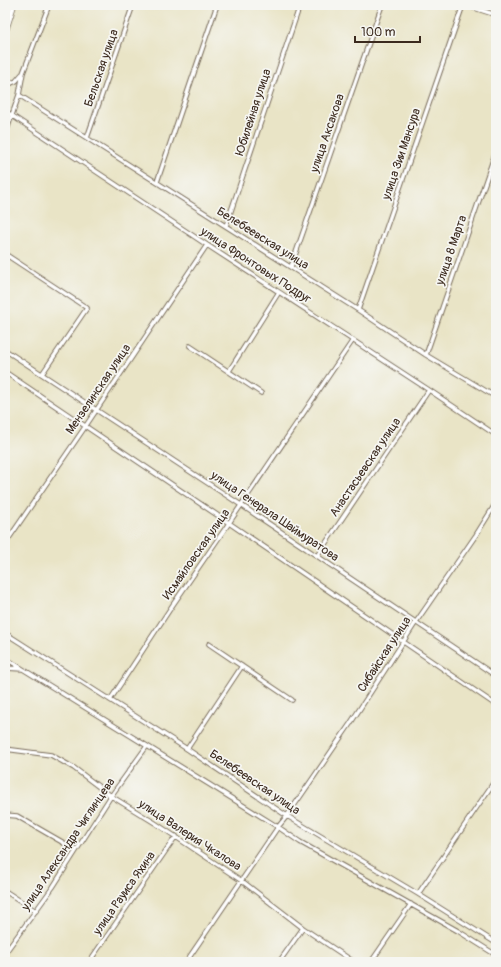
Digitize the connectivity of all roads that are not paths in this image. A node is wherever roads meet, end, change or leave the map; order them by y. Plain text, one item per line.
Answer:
1 (14, 5) edge
2 (49, 5) edge
3 (133, 5) edge
4 (217, 5) edge
5 (300, 5) edge
6 (382, 5) edge
7 (464, 5) edge
8 (496, 15) edge
9 (5, 33) edge
10 (23, 74) junction
11 (5, 86) edge
12 (19, 95) junction
13 (5, 111) edge
14 (12, 116) junction
15 (5, 135) edge
16 (87, 138) junction
17 (496, 151) edge
18 (157, 182) junction
19 (226, 226) junction
20 (207, 245) junction
21 (5, 254) edge
22 (291, 267) junction
23 (279, 292) junction
24 (358, 310) junction
25 (353, 340) junction
26 (190, 346) dead end
27 (5, 350) edge
28 (426, 356) junction
29 (229, 371) junction
30 (5, 372) edge
31 (42, 374) junction
32 (429, 390) junction
33 (261, 393) dead end
34 (496, 396) edge
35 (96, 410) junction
36 (85, 427) junction
37 (496, 435) edge
38 (496, 503) edge
39 (242, 504) junction
40 (230, 524) junction
41 (5, 544) edge
42 (317, 556) junction
43 (416, 622) junction
44 (5, 633) edge
45 (404, 642) junction
46 (209, 644) dead end
47 (5, 658) edge
48 (242, 666) junction
49 (5, 668) edge
50 (23, 669) junction
51 (496, 676) edge
52 (110, 700) junction
53 (292, 700) dead end
54 (496, 705) edge
55 (147, 746) junction
56 (5, 749) edge
57 (187, 749) junction
58 (496, 779) edge
59 (111, 796) junction
60 (5, 815) edge
61 (287, 816) junction
62 (278, 827) junction
63 (176, 836) junction
64 (76, 850) junction
65 (242, 881) junction
66 (5, 891) edge
67 (418, 894) junction
68 (411, 904) junction
69 (36, 912) junction
70 (303, 928) junction
71 (496, 943) edge
72 (5, 953) edge
73 (496, 955) edge
74 (88, 962) edge
75 (186, 962) edge
76 (279, 962) edge
77 (354, 962) edge
78 (371, 962) edge

1 - 9 street
2 - 10 street
3 - 16 street, Бельская улица
4 - 18 street
5 - 19 street, Юбилейная улица
6 - 22 street, улица Аксакова
7 - 8 street
7 - 24 street, улица Зии Мансура
10 - 11 street
10 - 12 street
12 - 14 street
12 - 16 street, Белебеевская улица
13 - 14 street, улица Фронтовых Подруг
14 - 15 street
14 - 20 street, улица Фронтовых Подруг
16 - 18 street, Белебеевская улица
17 - 28 street, улица 8 Марта
18 - 19 street, Белебеевская улица
19 - 22 street, Белебеевская улица
20 - 23 street, улица Фронтовых Подруг
20 - 35 street, Мензелинская улица
21 - 31 street
22 - 24 street, Белебеевская улица
23 - 25 street, улица Фронтовых Подруг
23 - 29 street
24 - 28 street, Белебеевская улица
25 - 32 street, улица Фронтовых Подруг
25 - 39 street, Исмайловская улица
26 - 29 street
27 - 31 street, улица Генерала Шаймуратова
28 - 34 street, Белебеевская улица
29 - 33 street
30 - 36 street
31 - 35 street, улица Генерала Шаймуратова
32 - 37 street, улица Фронтовых Подруг
32 - 42 street, Анастасьевская улица
35 - 36 street, Мензелинская улица
35 - 39 street, улица Генерала Шаймуратова
36 - 40 street
36 - 41 street, Мензелинская улица
38 - 43 street, Сибайская улица
39 - 40 street, Исмайловская улица
39 - 42 street, улица Генерала Шаймуратова
40 - 45 street
40 - 52 street, Исмайловская улица
42 - 43 street, улица Генерала Шаймуратова
43 - 45 street, Сибайская улица
43 - 51 street, улица Генерала Шаймуратова
44 - 52 street, Белебеевская улица
45 - 54 street
45 - 61 street, Сибайская улица
46 - 48 street
47 - 50 street, Белебеевская улица
48 - 53 street
48 - 57 street
49 - 50 street
50 - 55 street, Белебеевская улица
52 - 57 street, Белебеевская улица
55 - 59 street, улица Александра Чиглинцева
55 - 62 street, Белебеевская улица
56 - 59 street, улица Валерия Чкалова
57 - 61 street, Белебеевская улица
58 - 67 street
59 - 63 street, улица Валерия Чкалова
59 - 64 street, улица Александра Чиглинцева
60 - 64 street
61 - 62 street, Сибайская улица
61 - 67 street, Белебеевская улица
62 - 65 street, Сибайская улица
62 - 68 street, Белебеевская улица
63 - 65 street, улица Валерия Чкалова
63 - 74 street, улица Рауиса Яхина
64 - 69 street, улица Александра Чиглинцева
65 - 70 street, улица Валерия Чкалова
65 - 75 street, Сибайская улица
66 - 69 street
67 - 71 street, Белебеевская улица
68 - 73 street, Белебеевская улица
68 - 78 street
69 - 72 street, улица Александра Чиглинцева
70 - 76 street
70 - 77 street, улица Валерия Чкалова

